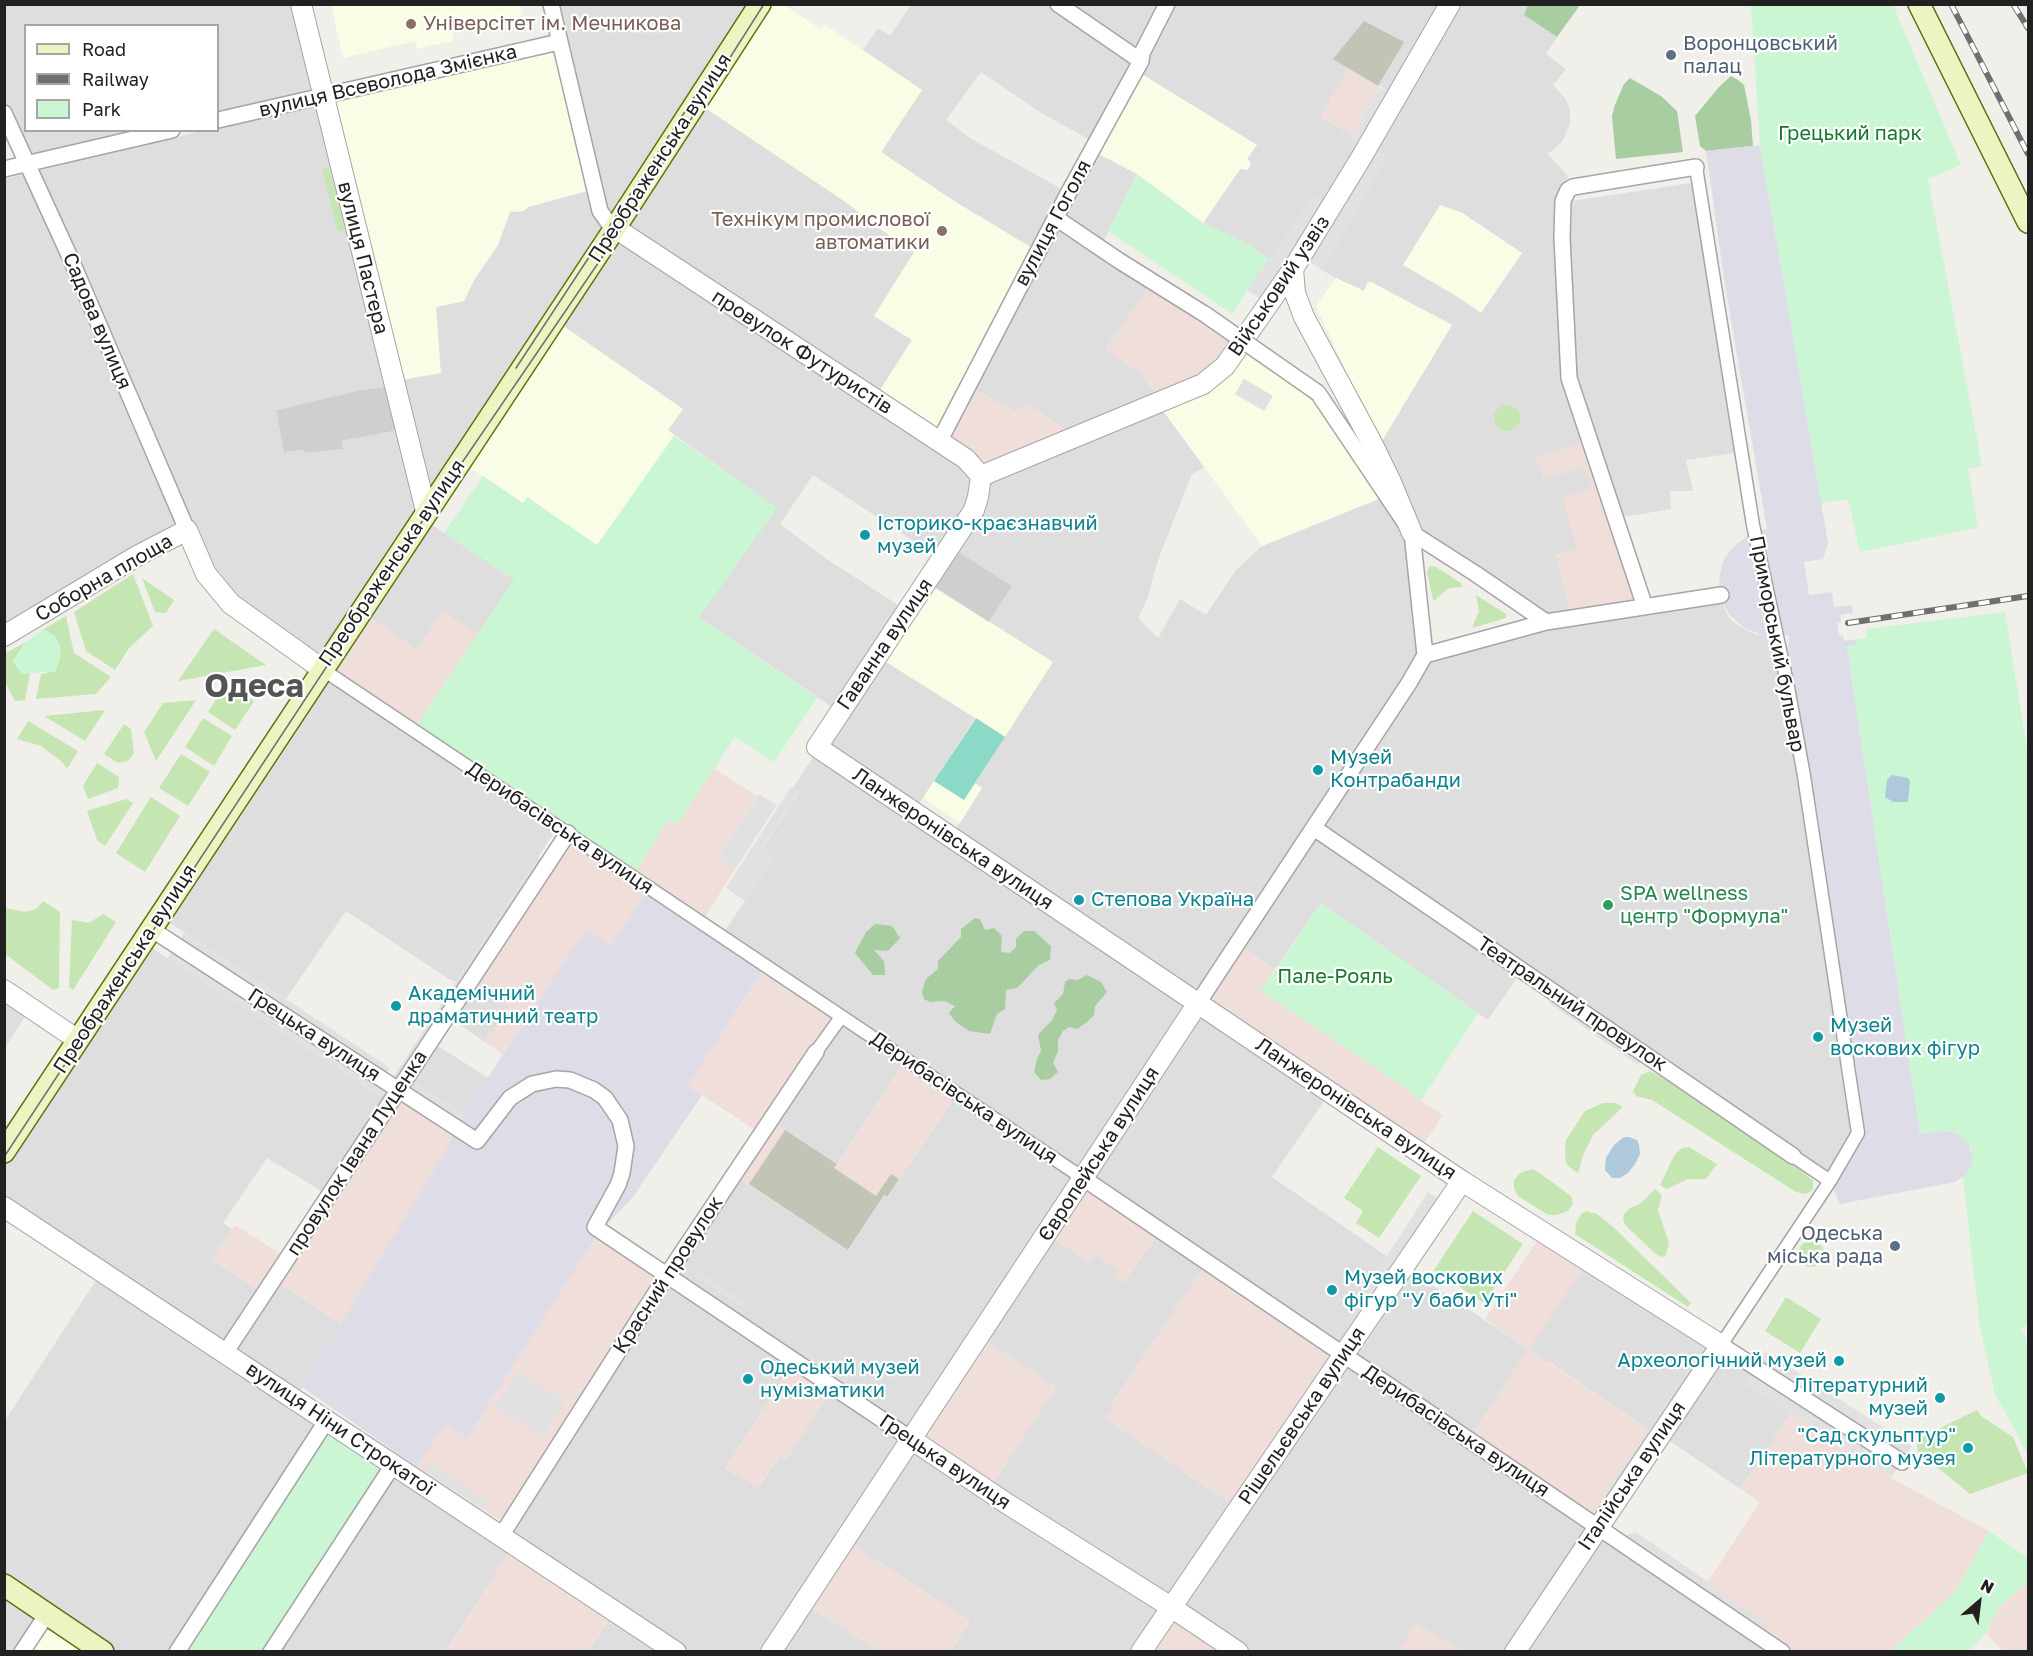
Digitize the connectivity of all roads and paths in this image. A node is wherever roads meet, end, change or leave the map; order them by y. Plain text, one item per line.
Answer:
1 (301, 4) edge
2 (551, 4) edge
3 (760, 4) edge
4 (1058, 4) edge
5 (1167, 4) edge
6 (1450, 4) edge
7 (1919, 4) edge
8 (559, 42) junction
9 (1140, 61) junction
10 (324, 95) junction
11 (4, 113) edge
12 (219, 120) edge
13 (163, 132) edge
14 (27, 164) junction
15 (1696, 167) joint
16 (4, 169) edge
17 (1056, 218) junction
18 (2028, 222) edge
19 (617, 230) junction
20 (1293, 269) junction
21 (939, 442) junction
22 (981, 476) junction
23 (426, 512) junction
24 (187, 530) junction
25 (1412, 533) junction
26 (1720, 595) dead end
27 (1645, 607) junction
28 (1546, 622) junction
29 (4, 636) edge
30 (1425, 655) junction
31 (322, 669) junction
32 (817, 747) joint
33 (1314, 828) junction
34 (568, 833) junction
35 (151, 929) junction
36 (4, 990) edge
37 (1198, 1003) junction
38 (841, 1017) junction
39 (78, 1040) junction
40 (816, 1052) joint
41 (398, 1090) junction
42 (1858, 1120) joint
43 (4, 1152) edge
44 (1793, 1156) joint
45 (1083, 1178) junction
46 (1462, 1180) junction
47 (1830, 1181) junction
48 (4, 1207) edge
49 (667, 1275) junction
50 (1721, 1345) junction
51 (225, 1353) junction
52 (1344, 1354) junction
53 (327, 1420) junction
54 (911, 1439) junction
55 (1902, 1462) dead end
56 (393, 1465) junction
57 (1598, 1527) junction
58 (501, 1536) junction
59 (4, 1585) edge
60 (1171, 1607) junction
61 (47, 1614) junction
62 (22, 1652) edge
63 (103, 1652) edge
64 (177, 1652) edge
65 (271, 1652) edge
66 (676, 1652) edge
67 (771, 1652) edge
68 (1141, 1652) edge
69 (1238, 1652) edge
70 (1515, 1652) edge
71 (1782, 1652) edge

1 - 10 street, вулиця Пастера
2 - 8 street
3 - 19 main road, Преображенська вулиця
4 - 9 street
5 - 9 street, вулиця Гоголя
6 - 20 street, Військовий узвіз
7 - 18 main road
8 - 10 street, вулиця Всеволода Змієнка
8 - 19 street
9 - 17 street, вулиця Гоголя
10 - 12 street, вулиця Всеволода Змієнка
10 - 23 street, вулиця Пастера
11 - 14 street, Садова вулиця
13 - 14 street
14 - 16 street
14 - 24 street, Садова вулиця
15 - 27 street
15 - 42 street, Приморський бульвар
17 - 21 street, вулиця Гоголя
17 - 25 street, bridge
19 - 21 street, провулок Футуристів
19 - 23 main road, Преображенська вулиця
20 - 22 street, Військовий узвіз
20 - 25 street
21 - 22 street, провулок Футуристів
22 - 32 street, Гаванна вулиця
23 - 31 main road, Преображенська вулиця
24 - 29 street, Соборна площа
24 - 31 street, Соборна площа
25 - 28 street
25 - 30 street
26 - 27 street
27 - 28 street
28 - 30 street
30 - 33 street, Європейська вулиця
31 - 34 street, Дерибасівська вулиця
31 - 35 main road, Преображенська вулиця
32 - 37 street, Ланжеронівська вулиця
33 - 37 street, Європейська вулиця
33 - 44 street, Театральний провулок
34 - 38 street, Дерибасівська вулиця
34 - 41 street, провулок Івана Луценка
35 - 39 main road, Преображенська вулиця
35 - 41 street, Грецька вулиця
36 - 39 street
37 - 45 street, Європейська вулиця
37 - 46 street, Ланжеронівська вулиця
38 - 40 street, Красний провулок
38 - 45 street, Дерибасівська вулиця
39 - 43 main road, Преображенська вулиця
40 - 49 street, Красний провулок
41 - 49 street, Грецька вулиця
41 - 51 street, провулок Івана Луценка
42 - 47 street, Італійська вулиця
44 - 47 street, Театральний провулок
45 - 52 street, Дерибасівська вулиця
45 - 54 street, Європейська вулиця
46 - 50 street, Ланжеронівська вулиця
46 - 52 street, Рішельєвська вулиця
47 - 50 street, Італійська вулиця
48 - 51 street, вулиця Ніни Строкатої
49 - 54 street, Грецька вулиця
49 - 58 street, Красний провулок
50 - 55 street, Ланжеронівська вулиця
50 - 57 street, Італійська вулиця
51 - 53 street, вулиця Ніни Строкатої
52 - 57 street, Дерибасівська вулиця
52 - 60 street, Рішельєвська вулиця
53 - 56 street, вулиця Ніни Строкатої
53 - 64 street
54 - 60 street, Грецька вулиця
54 - 67 street, Європейська вулиця
56 - 58 street, вулиця Ніни Строкатої
56 - 65 street
57 - 70 street, Італійська вулиця
57 - 71 street, Дерибасівська вулиця
58 - 66 street, вулиця Ніни Строкатої
59 - 61 main road
60 - 68 street, Рішельєвська вулиця
60 - 69 street, Грецька вулиця
61 - 62 street
61 - 63 main road

